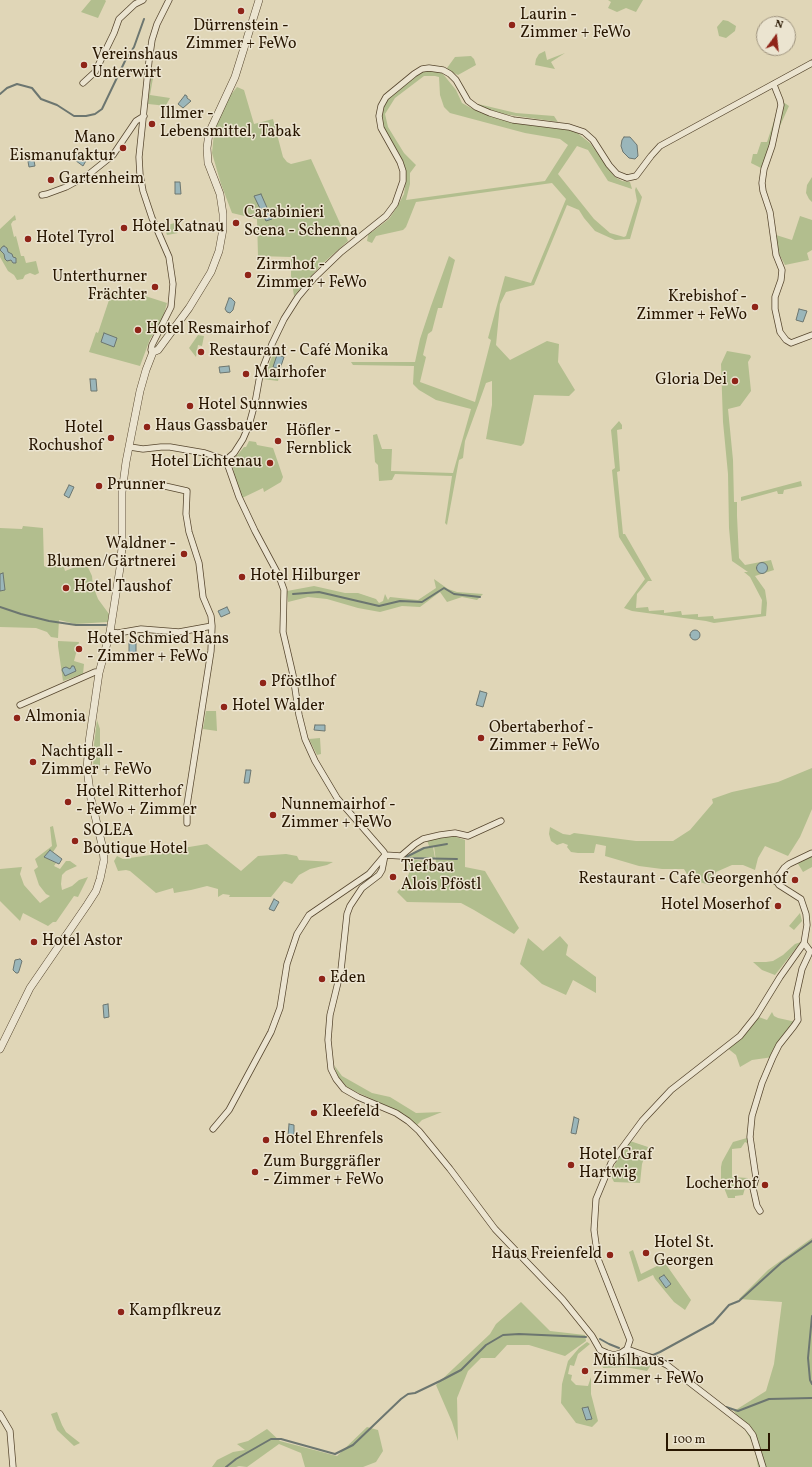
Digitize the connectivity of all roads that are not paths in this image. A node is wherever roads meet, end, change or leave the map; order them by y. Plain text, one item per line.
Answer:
1 (143, 0) edge
2 (169, 0) edge
3 (259, 0) edge
4 (812, 63) edge
5 (83, 83) dead end
6 (774, 85) junction
7 (144, 116) junction
8 (42, 195) dead end
9 (812, 335) edge
10 (153, 352) junction
11 (130, 447) junction
12 (226, 460) junction
13 (123, 484) junction
14 (212, 626) junction
15 (110, 632) junction
16 (99, 673) junction
17 (20, 705) dead end
18 (501, 821) dead end
19 (187, 823) dead end
20 (812, 853) edge
21 (385, 856) junction
22 (768, 878) dead end
23 (777, 882) junction
24 (804, 943) junction
25 (0, 1049) edge
26 (212, 1129) dead end
27 (760, 1211) dead end
28 (627, 1349) junction
29 (0, 1414) edge
30 (13, 1467) edge
31 (763, 1467) edge

1 - 5 street
2 - 7 street
3 - 10 street
4 - 6 street
6 - 9 street
6 - 12 street
7 - 8 street
7 - 10 street
10 - 11 street
11 - 12 street
11 - 13 street
12 - 21 street
13 - 14 street
13 - 15 street
14 - 15 street
14 - 19 street
15 - 16 street
16 - 17 street
16 - 25 street
18 - 21 street
20 - 23 street
21 - 26 street
21 - 28 street
22 - 23 street
23 - 24 street
24 - 27 street
24 - 28 street
28 - 31 street
29 - 30 street

